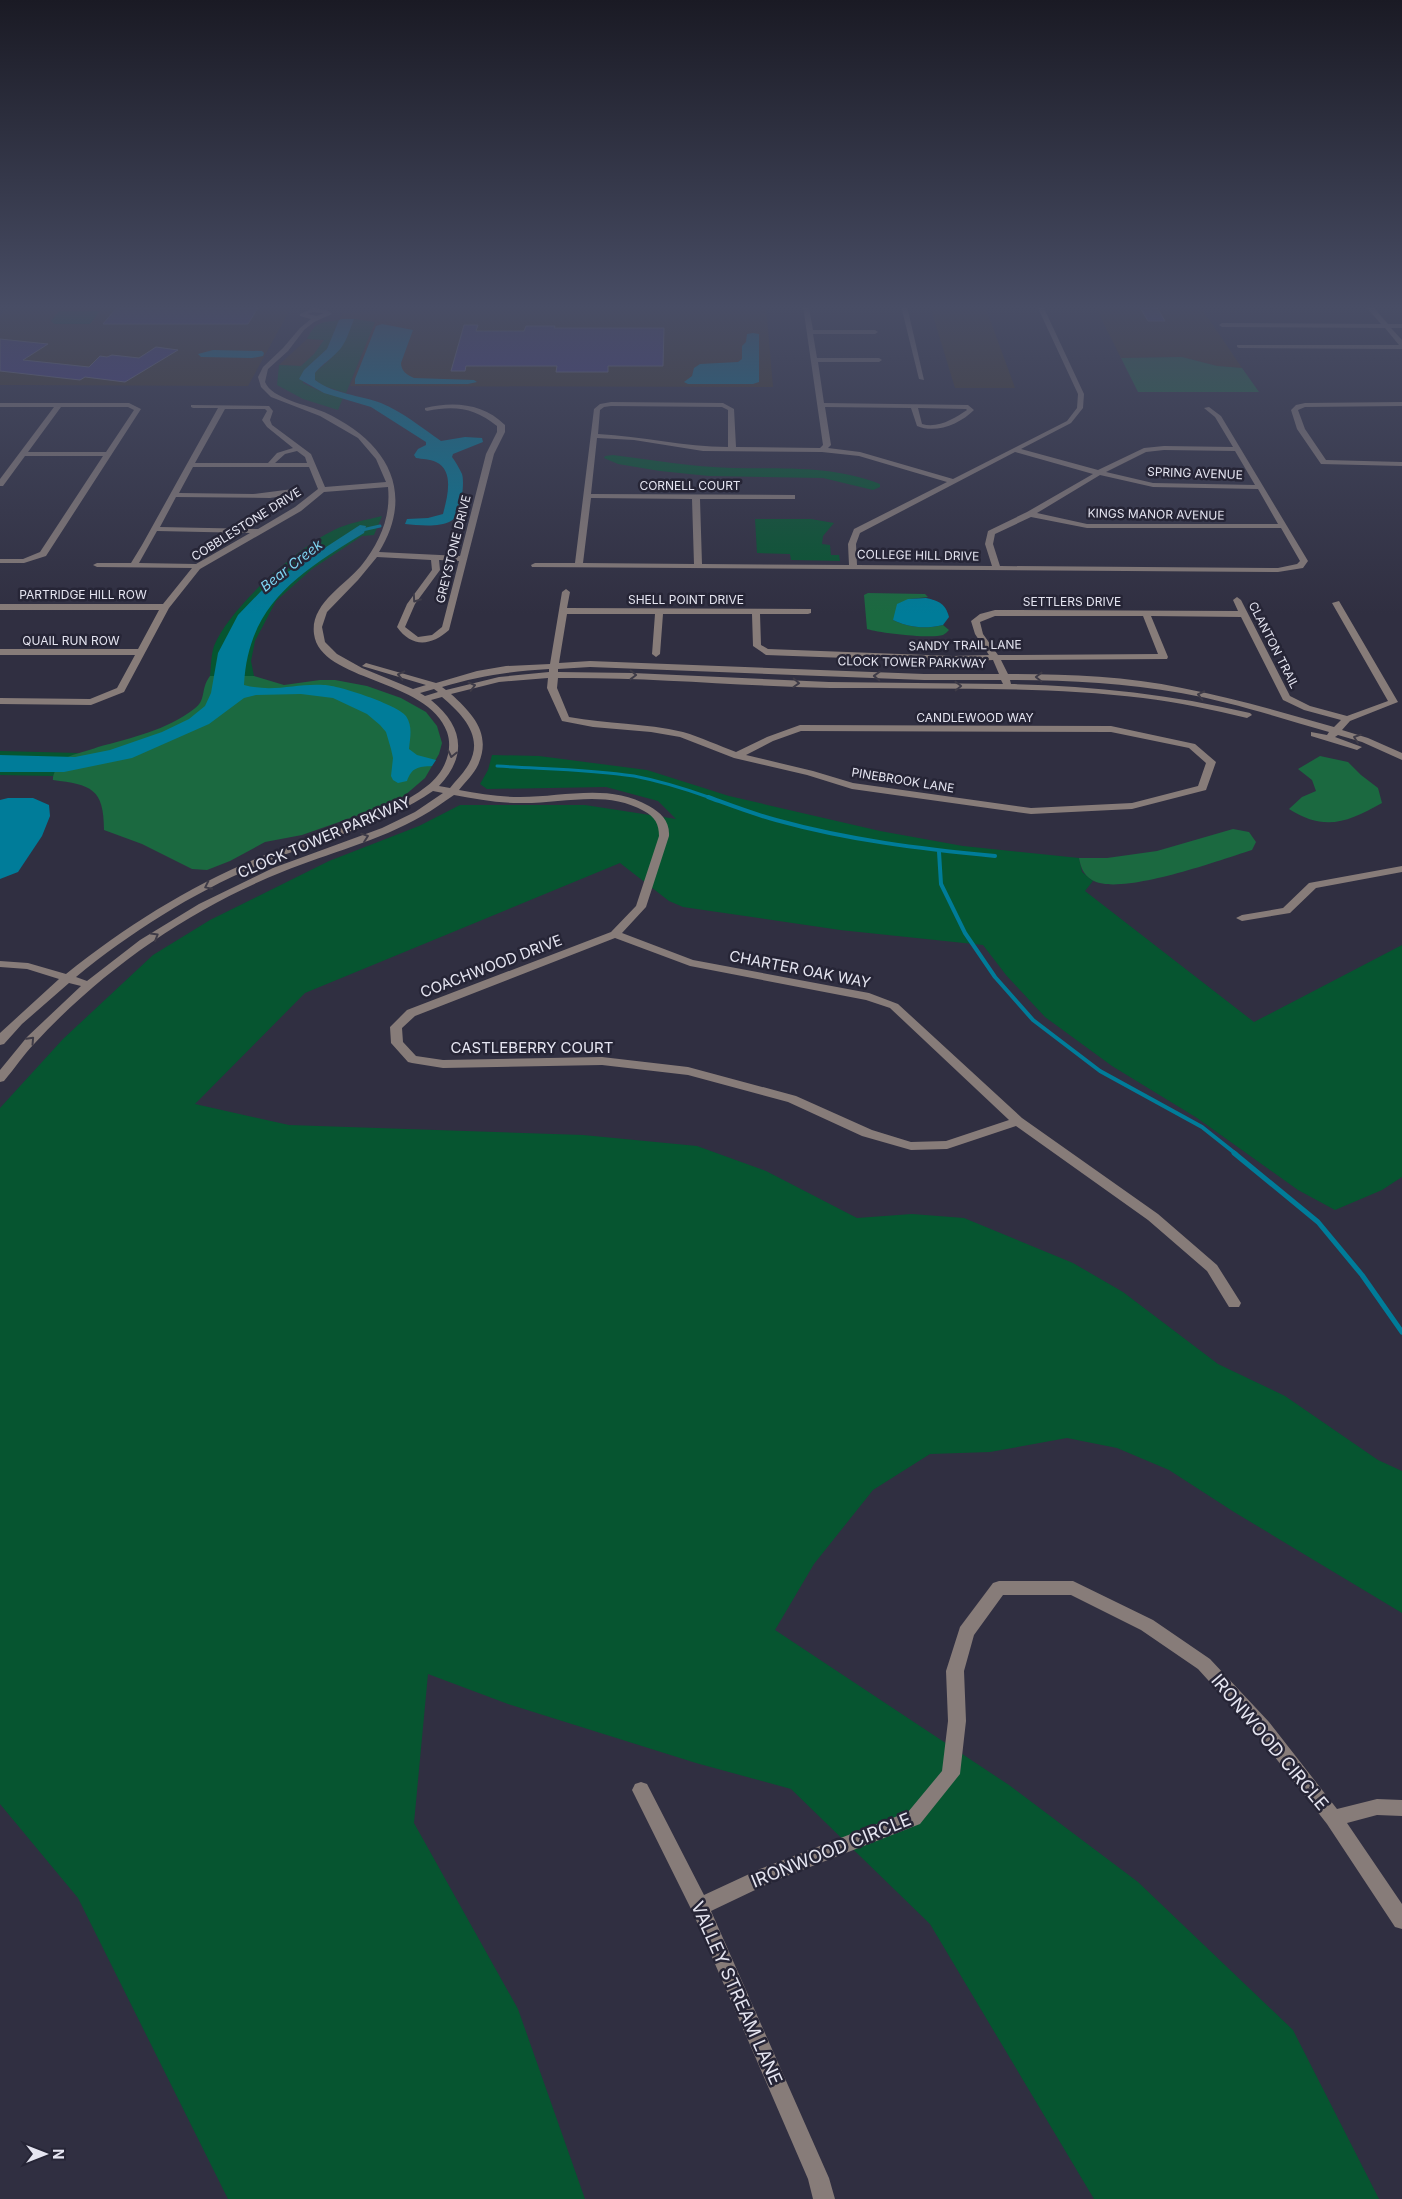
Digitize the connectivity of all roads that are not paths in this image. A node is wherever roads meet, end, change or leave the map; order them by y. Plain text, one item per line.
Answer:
1 (1208, 408) dead end
2 (56, 409) edge
3 (137, 409) edge
4 (222, 409) edge
5 (269, 409) edge
6 (309, 409) edge
7 (478, 409) edge
8 (598, 409) edge
9 (730, 409) edge
10 (822, 409) edge
11 (915, 409) edge
12 (968, 409) edge
13 (1080, 409) edge
14 (1295, 409) edge
15 (593, 436) junction
16 (299, 448) junction
17 (1237, 449) junction
18 (732, 450) junction
19 (822, 450) junction
20 (1014, 450) junction
21 (22, 454) junction
22 (109, 454) junction
23 (271, 464) junction
24 (1402, 464) edge
25 (190, 465) junction
26 (313, 465) junction
27 (1099, 473) junction
28 (952, 481) junction
29 (0, 484) edge
30 (391, 484) junction
31 (1259, 487) junction
32 (322, 490) junction
33 (293, 491) dead end
34 (172, 495) junction
35 (587, 496) junction
36 (696, 496) junction
37 (792, 497) dead end
38 (1030, 514) junction
39 (1283, 526) junction
40 (156, 528) junction
41 (258, 531) junction
42 (377, 550) junction
43 (463, 555) junction
44 (435, 557) junction
45 (0, 561) edge
46 (134, 564) junction
47 (97, 565) dead end
48 (535, 565) dead end
49 (579, 565) junction
50 (698, 566) junction
51 (853, 567) junction
52 (197, 568) junction
53 (997, 569) junction
54 (566, 592) dead end
55 (1236, 600) dead end
56 (1336, 603) dead end
57 (0, 606) edge
58 (165, 607) junction
59 (563, 611) junction
60 (756, 611) junction
61 (808, 611) dead end
62 (659, 612) junction
63 (1146, 614) junction
64 (1243, 614) junction
65 (0, 652) edge
66 (141, 652) junction
67 (656, 654) dead end
68 (332, 656) junction
69 (996, 658) junction
70 (554, 670) junction
71 (1006, 681) junction
72 (435, 685) junction
73 (413, 692) junction
74 (446, 692) junction
75 (425, 699) junction
76 (0, 701) edge
77 (1398, 704) edge
78 (1347, 719) junction
79 (1333, 734) junction
80 (737, 756) junction
81 (1402, 757) edge
82 (1211, 762) joint
83 (1402, 766) edge
84 (432, 788) junction
85 (452, 792) junction
86 (1402, 868) edge
87 (186, 897) junction
88 (203, 906) junction
89 (1242, 918) dead end
90 (615, 934) junction
91 (0, 964) edge
92 (66, 978) junction
93 (89, 985) junction
94 (0, 1041) edge
95 (396, 1043) joint
96 (0, 1078) edge
97 (1018, 1121) junction
98 (1234, 1303) dead end
99 (641, 1790) dead end
100 (1402, 1808) edge
101 (1333, 1818) junction
102 (700, 1907) junction
103 (1402, 1920) edge
104 (824, 2199) edge

1 - 17 street
2 - 21 street
3 - 22 street
4 - 25 street
5 - 16 street
6 - 30 street
7 - 43 street, GREYSTONE DRIVE
8 - 15 street
9 - 18 street
10 - 19 street
11 - 12 street
13 - 20 street
14 - 24 street
15 - 18 street
15 - 35 street
16 - 23 street
16 - 26 street
17 - 27 street
17 - 31 street
18 - 19 street
19 - 28 street
20 - 27 street, SPRING AVENUE
20 - 28 street
21 - 22 street
21 - 29 street
22 - 45 street
23 - 25 street
23 - 26 street
25 - 34 street
26 - 32 street
27 - 31 street, SPRING AVENUE
27 - 38 street
28 - 51 street
30 - 32 street, COBBLESTONE DRIVE
30 - 42 street
31 - 39 street
32 - 41 street, COBBLESTONE DRIVE
33 - 34 street
34 - 40 street
35 - 36 street, CORNELL COURT
35 - 49 street
36 - 37 street, CORNELL COURT
36 - 50 street
38 - 39 street, KINGS MANOR AVENUE
38 - 53 street
39 - 53 street, COLLEGE HILL DRIVE
40 - 41 street
40 - 46 street
41 - 52 street, COBBLESTONE DRIVE
42 - 43 street
42 - 44 street
42 - 68 street
43 - 44 street
44 -> 43 street, GREYSTONE DRIVE
46 - 47 street
46 - 52 street
48 - 49 street, COLLEGE HILL DRIVE
49 - 50 street, COLLEGE HILL DRIVE
50 - 51 street, COLLEGE HILL DRIVE
51 - 53 street, COLLEGE HILL DRIVE
52 - 58 street, COBBLESTONE DRIVE
54 - 59 street
55 - 64 street, CLANTON TRAIL
56 - 77 street
57 - 58 street, PARTRIDGE HILL ROW
58 - 66 street, COBBLESTONE DRIVE
59 - 62 street, SHELL POINT DRIVE
59 - 70 street
60 - 61 street, SHELL POINT DRIVE
60 - 62 street, SHELL POINT DRIVE
60 - 69 street, SANDY TRAIL LANE
62 - 67 street
63 - 64 street, SETTLERS DRIVE
63 - 69 street, SANDY TRAIL LANE
63 - 69 street, SETTLERS DRIVE
64 - 78 street, CLANTON TRAIL
65 - 66 street, QUAIL RUN ROW
66 - 76 street, COBBLESTONE DRIVE
72 -> 68 street
68 - 73 street
69 - 71 street, SETTLERS DRIVE
70 - 71 street, CLOCK TOWER PARKWAY
70 - 72 street, CLOCK TOWER PARKWAY
74 -> 70 street, CLOCK TOWER PARKWAY
70 - 80 street, PINEBROOK LANE
71 - 79 street, CLOCK TOWER PARKWAY
72 - 73 street, CLOCK TOWER PARKWAY
72 - 74 street
73 - 75 street
74 - 75 street, CLOCK TOWER PARKWAY
74 - 85 street, CLOCK TOWER PARKWAY
75 -> 84 street, CLOCK TOWER PARKWAY
77 - 78 street
78 - 79 street
81 -> 79 street, CLOCK TOWER PARKWAY
79 - 83 street, CLOCK TOWER PARKWAY
80 - 82 street, CANDLEWOOD WAY
80 - 82 street, PINEBROOK LANE
84 - 85 street
84 -> 87 street, CLOCK TOWER PARKWAY
88 -> 85 street, CLOCK TOWER PARKWAY
85 - 90 street
86 - 89 street
87 - 88 street
87 - 92 street, CLOCK TOWER PARKWAY
93 -> 88 street, CLOCK TOWER PARKWAY
90 - 95 street, COACHWOOD DRIVE
90 - 97 street, CHARTER OAK WAY
91 - 92 street
92 - 93 street
92 - 94 street, CLOCK TOWER PARKWAY
96 -> 93 street, CLOCK TOWER PARKWAY
95 - 97 street, CASTLEBERRY COURT
97 - 98 street, CHARTER OAK WAY
99 - 102 street, VALLEY STREAM LANE
100 - 101 street, IRONWOOD CIRCLE
101 - 102 street, IRONWOOD CIRCLE
101 - 103 street, IRONWOOD CIRCLE
102 - 104 street, VALLEY STREAM LANE

